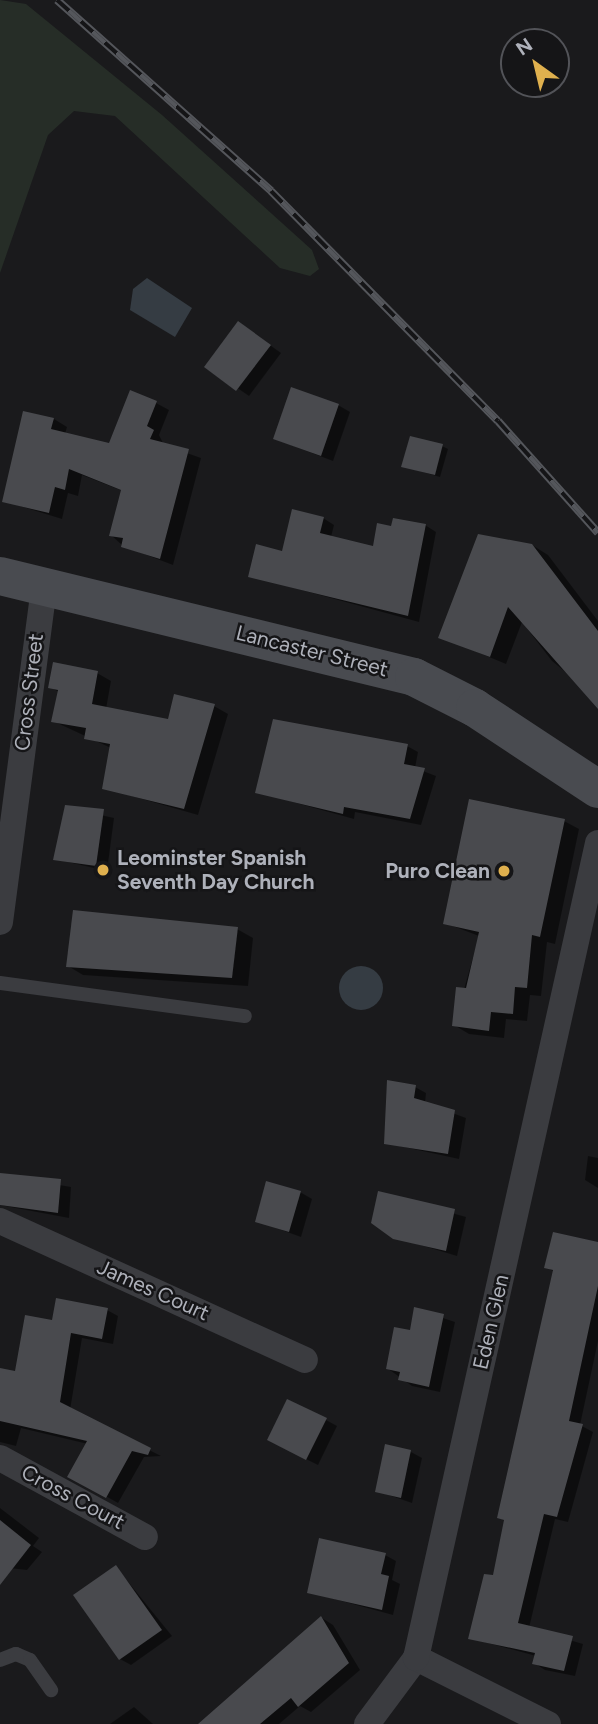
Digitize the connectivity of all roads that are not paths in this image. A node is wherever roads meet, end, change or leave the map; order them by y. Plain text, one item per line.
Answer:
1 (0, 576) edge
2 (44, 587) junction
3 (598, 789) edge
4 (598, 843) edge
5 (0, 922) edge
6 (0, 983) edge
7 (245, 1016) dead end
8 (0, 1220) edge
9 (305, 1360) dead end
10 (0, 1458) edge
11 (145, 1537) dead end
12 (416, 1658) junction
13 (0, 1660) edge
14 (51, 1690) dead end
15 (367, 1724) edge
16 (548, 1724) edge

1 - 2 main road, Lancaster Street
2 - 3 main road, Lancaster Street
2 - 5 street, Cross Street
4 - 12 street, Eden Glen
6 - 7 lane
8 - 9 street, James Court
10 - 11 street, Cross Court
12 - 15 street
12 - 16 street
13 - 14 lane

